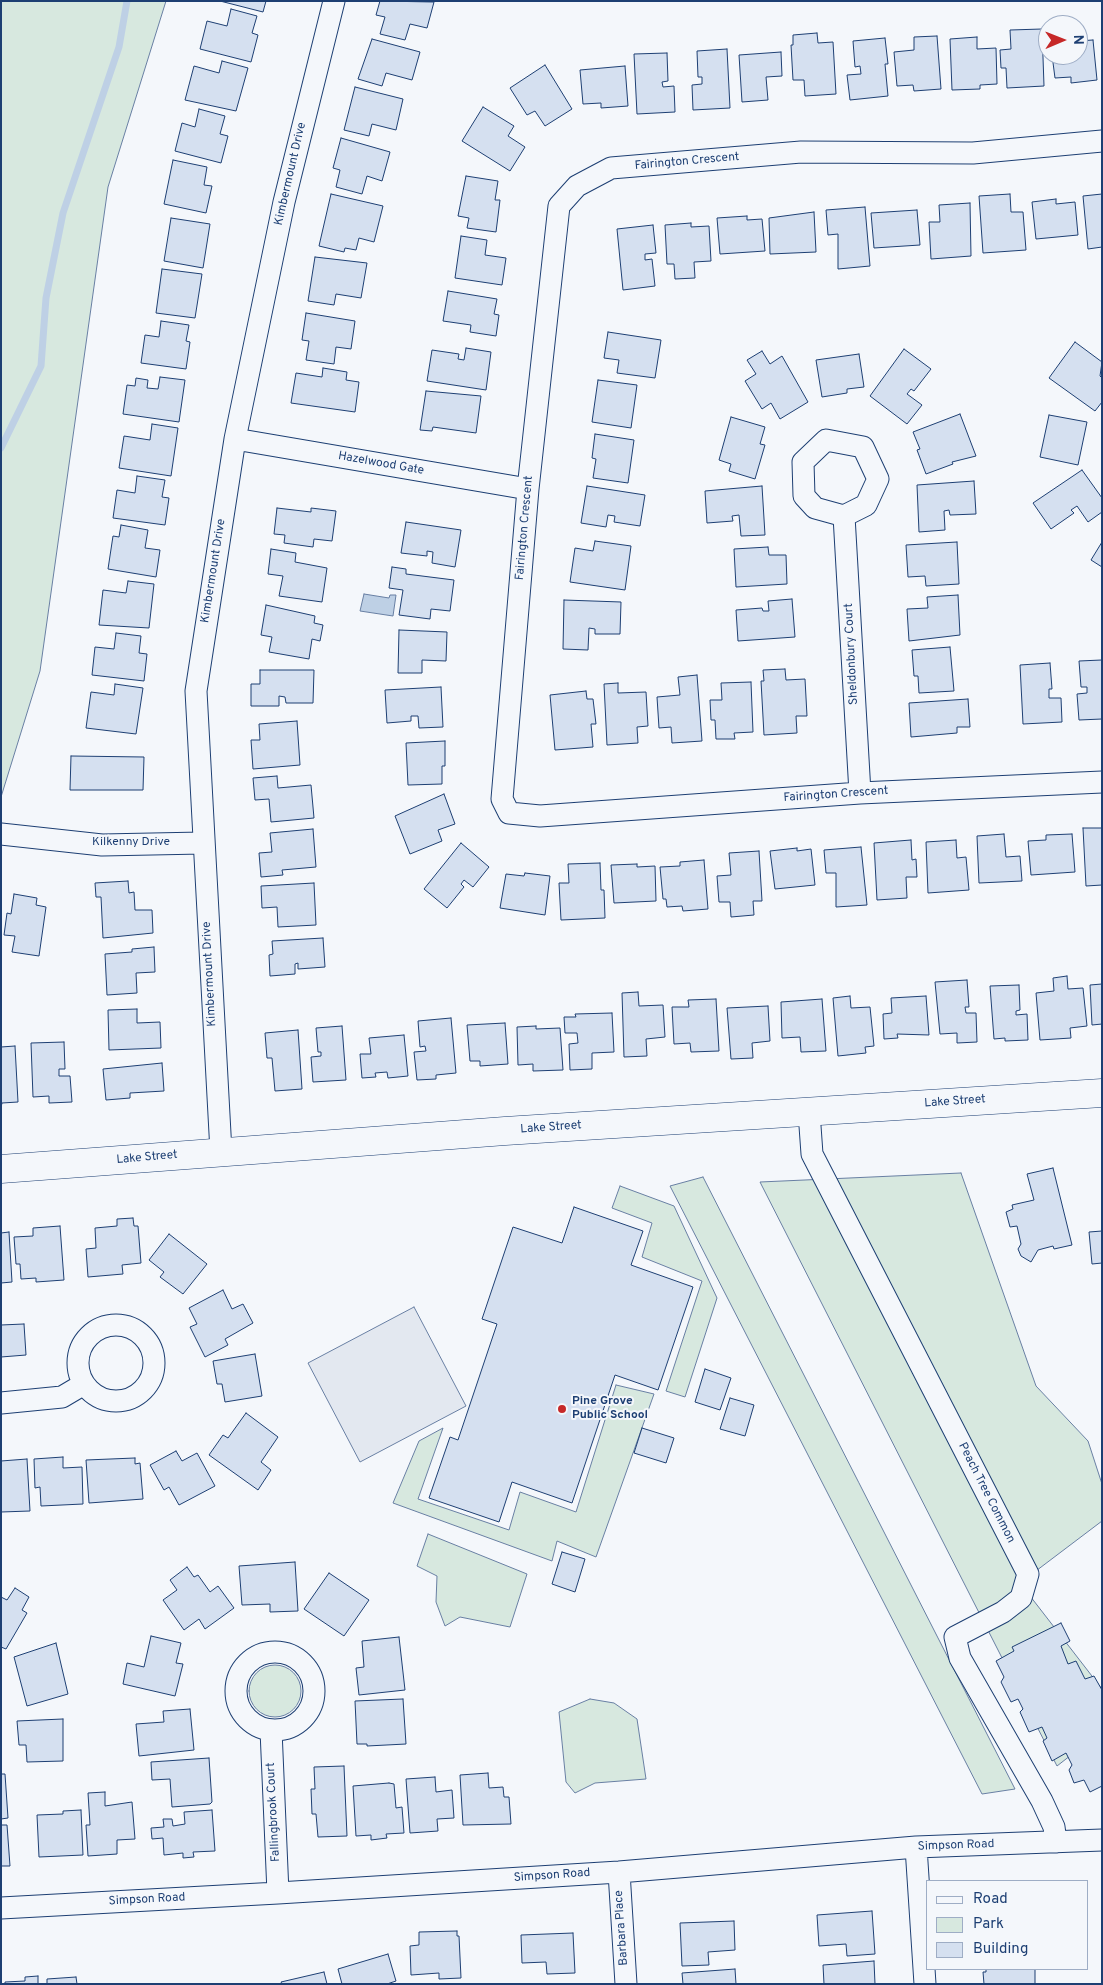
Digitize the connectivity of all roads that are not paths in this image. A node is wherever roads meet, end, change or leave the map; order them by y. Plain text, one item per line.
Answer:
1 (334, 1) edge
2 (1102, 141) edge
3 (235, 439) junction
4 (528, 489) junction
5 (844, 516) dead end
6 (1102, 782) edge
7 (860, 793) junction
8 (1, 834) edge
9 (202, 843) junction
10 (1102, 1093) edge
11 (809, 1112) junction
12 (221, 1152) junction
13 (1, 1169) edge
14 (84, 1384) dead end
15 (1, 1402) edge
16 (270, 1730) dead end
17 (1102, 1840) edge
18 (1056, 1842) junction
19 (916, 1847) junction
20 (619, 1872) junction
21 (278, 1894) junction
22 (1, 1908) edge
23 (626, 1984) edge
24 (925, 1984) edge

1 - 3 street, Kimbermount Drive
2 - 4 street, Fairington Crescent
3 - 4 street, Hazelwood Gate
3 - 9 street, Kimbermount Drive
4 - 7 street, Fairington Crescent
5 - 7 street, Sheldonbury Court
6 - 7 street, Fairington Crescent
8 - 9 street, Kilkenny Drive
9 - 12 street, Kimbermount Drive
10 - 11 street, Lake Street
11 - 12 street, Lake Street
11 - 18 street, Peach Tree Common
12 - 13 street, Lake Street
14 - 15 street
16 - 21 street, Fallingbrook Court
17 - 18 street, Simpson Road
18 - 19 street, Simpson Road
19 - 20 street, Simpson Road
19 - 24 street
20 - 21 street, Simpson Road
20 - 23 street, Barbara Place
21 - 22 street, Simpson Road

